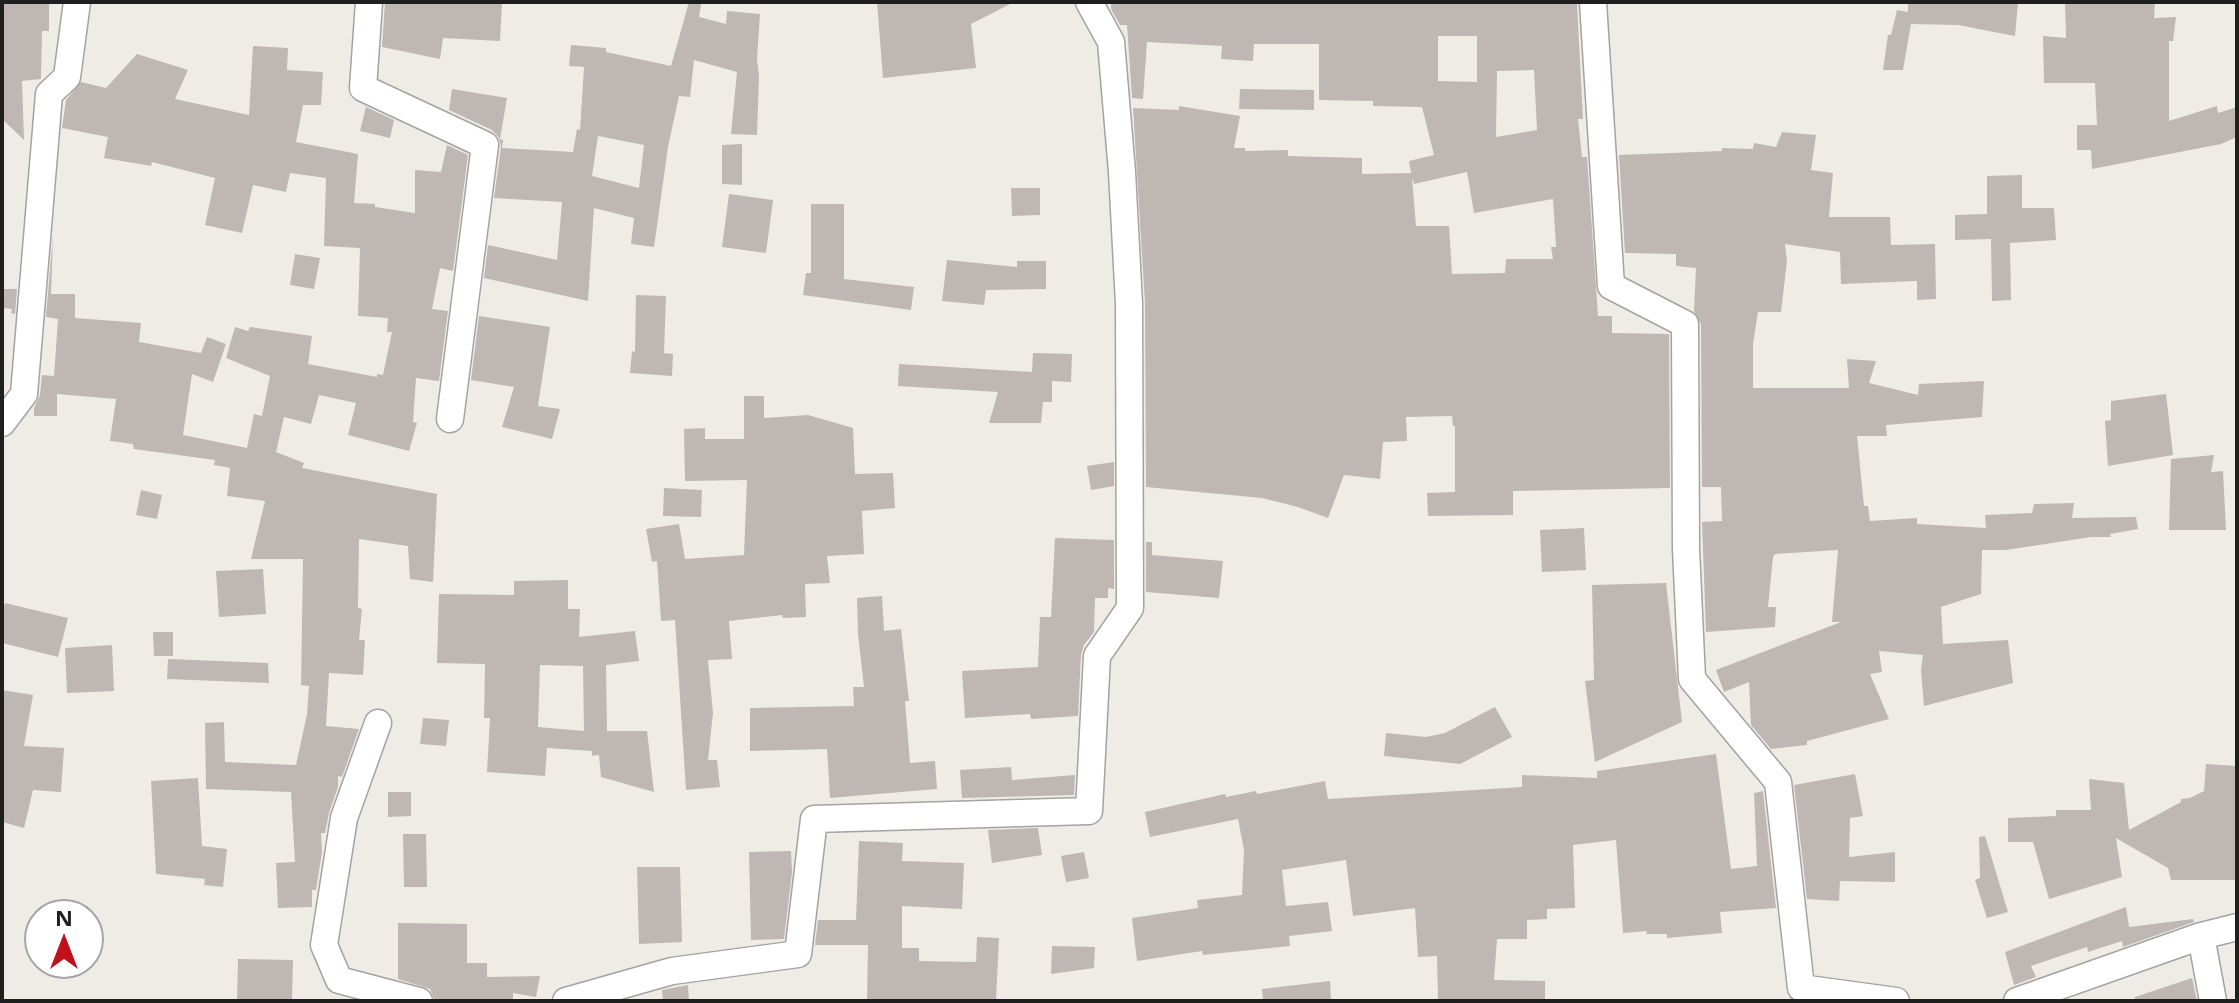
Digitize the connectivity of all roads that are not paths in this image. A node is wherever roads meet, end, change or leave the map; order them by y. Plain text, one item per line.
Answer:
1 (77, 2) edge
2 (369, 2) edge
3 (1089, 2) edge
4 (1593, 2) edge
5 (450, 419) dead end
6 (2, 423) edge
7 (378, 723) dead end
8 (2237, 927) edge
9 (2201, 936) junction
10 (419, 1001) edge
11 (566, 1001) edge
12 (1896, 1001) edge
13 (2017, 1001) edge
14 (2213, 1001) edge

1 - 6 street
2 - 5 street
3 - 11 street
4 - 12 street
7 - 10 street
8 - 9 street
9 - 13 street
9 - 14 street

